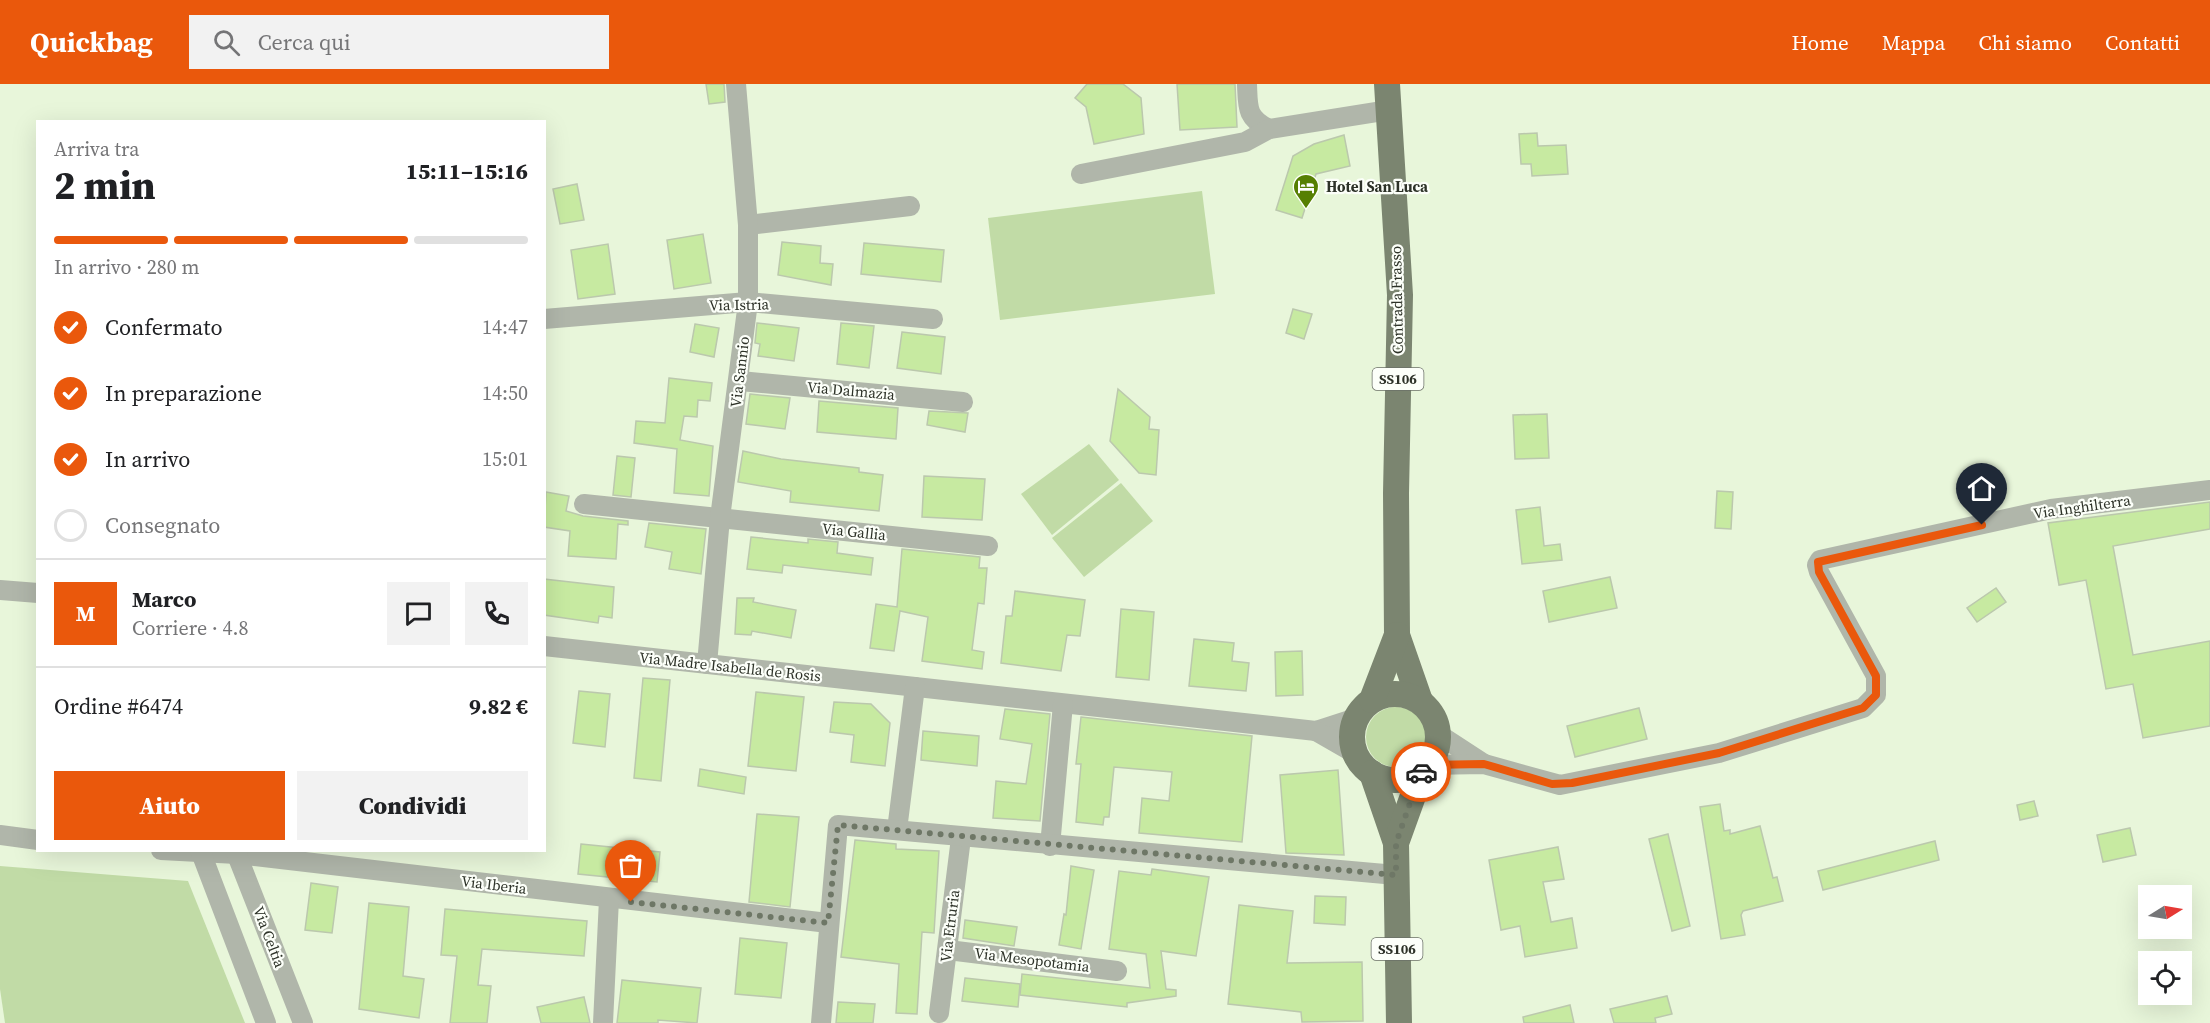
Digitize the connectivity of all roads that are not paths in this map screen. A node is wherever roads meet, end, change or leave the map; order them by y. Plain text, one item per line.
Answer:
1 (736, 84) edge
2 (1247, 84) edge
3 (1387, 84) edge
4 (1389, 110) junction
5 (1269, 129) junction
6 (1081, 174) dead end
7 (910, 206) dead end
8 (748, 225) junction
9 (748, 302) junction
10 (546, 319) edge
11 (933, 319) dead end
12 (740, 381) junction
13 (963, 402) dead end
14 (2210, 490) edge
15 (584, 504) dead end
16 (720, 518) junction
17 (988, 546) dead end
18 (0, 590) edge
19 (36, 593) edge
20 (1397, 635) junction
21 (546, 646) edge
22 (707, 664) junction
23 (915, 687) junction
24 (1420, 701) junction
25 (1063, 704) junction
26 (1364, 709) junction
27 (1316, 731) junction
28 (1438, 734) junction
29 (1364, 764) junction
30 (1484, 764) junction
31 (1425, 768) junction
32 (897, 830) junction
33 (0, 835) edge
34 (961, 838) junction
35 (36, 840) edge
36 (1396, 843) junction
37 (1050, 846) junction
38 (200, 852) edge
39 (236, 852) edge
40 (1396, 875) junction
41 (609, 899) junction
42 (828, 923) junction
43 (948, 950) junction
44 (1117, 971) dead end
45 (939, 1013) dead end
46 (266, 1023) edge
47 (303, 1023) edge
48 (603, 1023) edge
49 (820, 1023) edge
50 (1400, 1023) edge

1 - 8 street, Via Sannio
2 - 5 street
3 - 4 main road, Contrada Frasso / SS106
4 - 5 street
4 - 20 main road, Contrada Frasso / SS106
5 - 6 street
7 - 8 street
8 - 9 street, Via Sannio
9 - 10 street, Via Istria
9 - 11 street, Via Istria
9 - 12 street, Via Sannio
12 - 13 street, Via Dalmazia
12 - 16 street, Via Sannio
14 - 30 street, Via Inghilterra
15 - 16 street
16 - 17 street, Via Gallia
16 - 22 street, Via Sannio
18 - 19 street
20 - 24 main road, Contrada Frasso / SS106
20 - 26 main road, Contrada Frasso / SS106
21 - 22 street, Via Madre Isabella de Rosis
22 - 23 street, Via Madre Isabella de Rosis
23 - 25 street, Via Madre Isabella de Rosis
23 - 32 street
24 - 26 main road
24 - 28 main road, SS106
25 - 27 street, Via Madre Isabella de Rosis
25 - 37 street
26 - 27 street, Via Madre Isabella de Rosis
26 - 29 main road, SS106
27 - 29 street, Via Madre Isabella de Rosis
28 - 30 street
28 - 31 main road, SS106
29 - 31 main road
29 - 36 main road, SS106
30 - 31 street
31 - 36 main road, SS106
32 - 34 street
32 - 42 street
33 - 35 street
34 - 37 street
34 - 43 street, Via Etruria
36 - 40 main road, SS106
37 - 40 street
38 - 39 street, Via Iberia
38 - 46 street
39 - 41 street, Via Iberia
39 - 47 street, Via Celtia
40 - 50 main road, SS106
41 - 42 street, Via Iberia
41 - 48 street
42 - 49 street
43 - 44 street, Via Mesopotamia
43 - 45 street, Via Etruria

